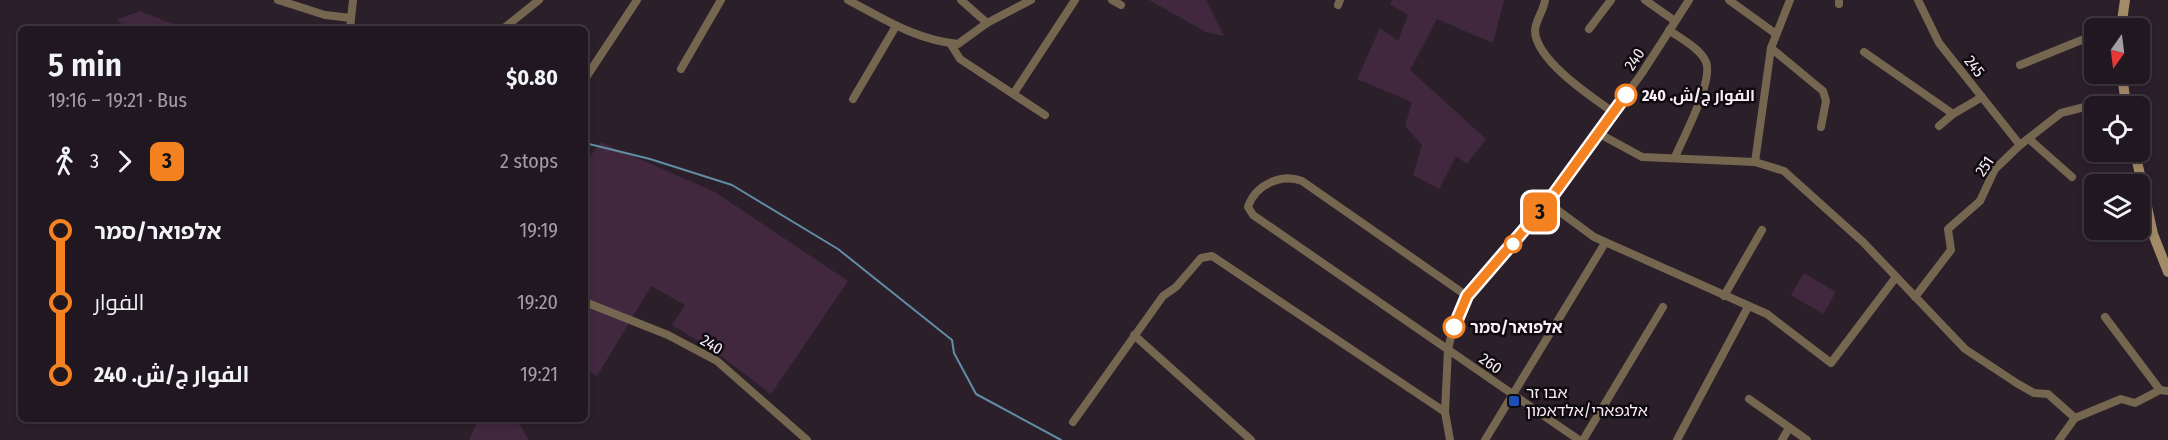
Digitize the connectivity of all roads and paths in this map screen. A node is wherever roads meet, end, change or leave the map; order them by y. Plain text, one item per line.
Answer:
1 (278, 0) edge
2 (353, 0) edge
3 (539, 0) edge
4 (637, 0) edge
5 (721, 0) edge
6 (848, 0) edge
7 (961, 0) edge
8 (1031, 0) edge
9 (1075, 0) edge
10 (1112, 0) edge
11 (1545, 0) edge
12 (1611, 0) edge
13 (1645, 0) edge
14 (1689, 0) edge
15 (1729, 0) edge
16 (1790, 0) edge
17 (1918, 0) edge
18 (2125, 0) edge
19 (2132, 0) edge
20 (1121, 5) dead end
21 (351, 18) junction
22 (2123, 18) edge
23 (2124, 18) edge
24 (1675, 21) junction
25 (987, 23) junction
26 (350, 26) edge
27 (506, 26) edge
28 (896, 26) junction
29 (1589, 29) dead end
30 (1669, 30) junction
31 (1776, 34) junction
32 (2084, 39) edge
33 (950, 43) junction
34 (1771, 48) junction
35 (1864, 52) dead end
36 (2019, 65) dead end
37 (681, 69) dead end
38 (588, 74) edge
39 (1014, 93) junction
40 (1982, 97) junction
41 (853, 99) dead end
42 (2084, 109) edge
43 (1613, 112) junction
44 (1953, 114) junction
45 (1045, 115) dead end
46 (1939, 126) dead end
47 (1821, 127) dead end
48 (1598, 133) junction
49 (2029, 139) junction
50 (2020, 145) junction
51 (1675, 157) junction
52 (1755, 162) junction
53 (2137, 162) edge
54 (2072, 177) dead end
55 (1548, 202) junction
56 (1762, 230) dead end
57 (1605, 243) junction
58 (2168, 272) edge
59 (1896, 277) junction
60 (1467, 296) junction
61 (1724, 296) junction
62 (1915, 297) junction
63 (588, 303) edge
64 (1663, 307) dead end
65 (1748, 307) junction
66 (2104, 317) dead end
67 (1134, 335) junction
68 (1448, 349) junction
69 (2164, 391) edge
70 (1513, 395) junction
71 (1749, 399) dead end
72 (1445, 412) junction
73 (2075, 418) junction
74 (1073, 422) dead end
75 (1789, 428) junction
76 (807, 440) edge
77 (1251, 440) edge
78 (1450, 440) edge
79 (1485, 440) edge
80 (1581, 440) edge
81 (1677, 440) edge
82 (1782, 440) edge
83 (1806, 440) edge
84 (2059, 440) edge

1 - 21 street
2 - 21 street
3 - 27 street
4 - 38 street
5 - 37 street
6 - 28 street
7 - 25 street
8 - 25 street
9 - 39 street
10 - 20 street
11 - 43 street
12 - 29 street
13 - 24 street
14 - 24 street, 240
15 - 31 street
16 - 31 street
17 - 40 street, 245
18 - 22 main road
19 - 23 main road
21 - 26 street
24 - 30 street, 240
25 - 33 street
28 - 33 street
28 - 41 street
30 - 43 street, 240
30 - 51 street
31 - 34 street
32 - 36 street
33 - 39 street
34 - 47 street
34 - 52 street
35 - 44 street
39 - 45 street
40 - 44 street
40 - 50 street, 245
42 - 49 street, 251
43 - 48 street, 240
44 - 46 street
48 - 51 street
48 - 55 street, 240
49 - 50 street, 251
49 - 54 street
50 - 62 street, 251
51 - 52 street
52 - 59 street
53 - 58 main road
55 - 57 street
55 - 60 street, 240
56 - 61 street
57 - 61 street
57 - 70 street
59 - 62 street
59 - 65 street
60 - 68 street, 240
60 - 68 street, 260
61 - 65 street
62 - 73 street
63 - 76 street, 240
64 - 80 street
65 - 81 street
66 - 69 street
67 - 72 street
67 - 74 street
67 - 77 street
68 - 70 street, 260
68 - 72 street, 240
69 - 73 street
70 - 79 street
70 - 80 street, 260
71 - 75 street
72 - 78 street, 240
73 - 84 street
75 - 82 street
75 - 83 street

